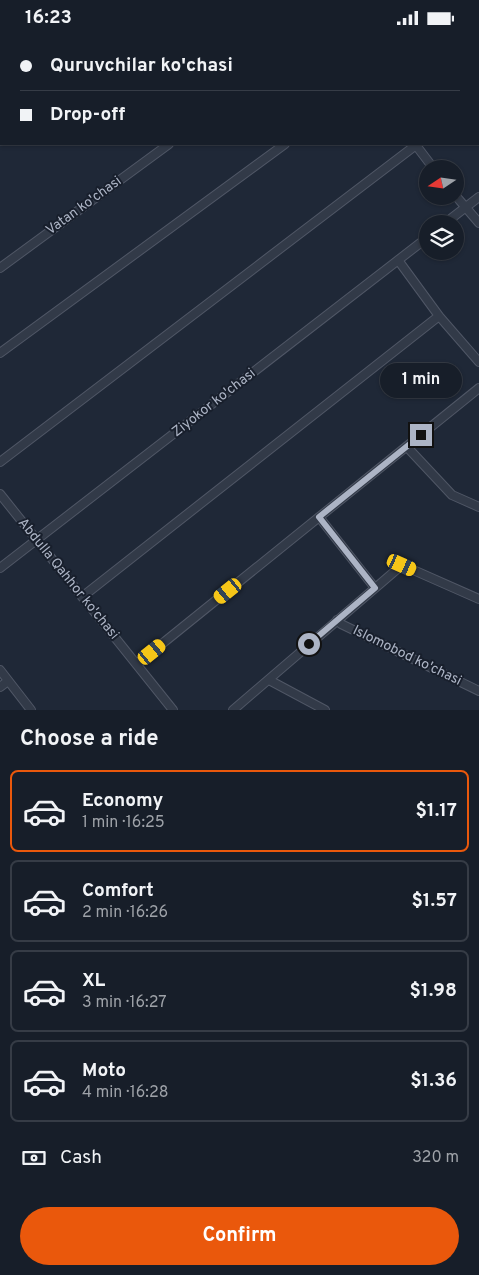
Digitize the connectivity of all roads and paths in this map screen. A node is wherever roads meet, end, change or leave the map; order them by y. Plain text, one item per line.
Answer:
1 (168, 145) edge
2 (284, 145) edge
3 (414, 145) edge
4 (416, 145) edge
5 (427, 160) edge
6 (479, 197) edge
7 (462, 205) edge
8 (464, 208) junction
9 (455, 215) edge
10 (479, 223) edge
11 (419, 244) edge
12 (398, 260) junction
13 (0, 268) edge
14 (440, 316) junction
15 (0, 353) edge
16 (479, 362) edge
17 (479, 388) edge
18 (406, 447) junction
19 (0, 461) edge
20 (0, 494) edge
21 (479, 507) edge
22 (319, 517) junction
23 (36, 540) junction
24 (0, 568) edge
25 (375, 588) junction
26 (82, 597) junction
27 (479, 599) edge
28 (337, 620) junction
29 (137, 664) junction
30 (0, 670) edge
31 (268, 680) junction
32 (8, 681) junction
33 (0, 687) edge
34 (479, 691) edge
35 (31, 710) edge
36 (174, 710) edge
37 (233, 710) edge
38 (325, 710) edge

1 - 13 street, Vatan ko'chasi
2 - 15 street
3 - 19 street
4 - 5 street
6 - 8 street
7 - 8 street
8 - 9 street
8 - 10 street
11 - 12 street, Ziyokor ko'chasi
12 - 14 street
12 - 23 street, Ziyokor ko'chasi
14 - 16 street
14 - 26 street
17 - 18 street
18 - 21 street
18 - 22 street
20 - 23 street, Abdulla Qahhor ko'chasi
22 - 25 street
22 - 29 street
23 - 24 street, Ziyokor ko'chasi
23 - 26 street, Abdulla Qahhor ko'chasi
25 - 27 street
25 - 28 street
26 - 29 street, Abdulla Qahhor ko'chasi
28 - 31 street
28 - 34 street, Islomobod ko'chasi
29 - 36 street, Abdulla Qahhor ko'chasi
30 - 32 street
31 - 37 street
31 - 38 street
32 - 33 street
32 - 35 street

